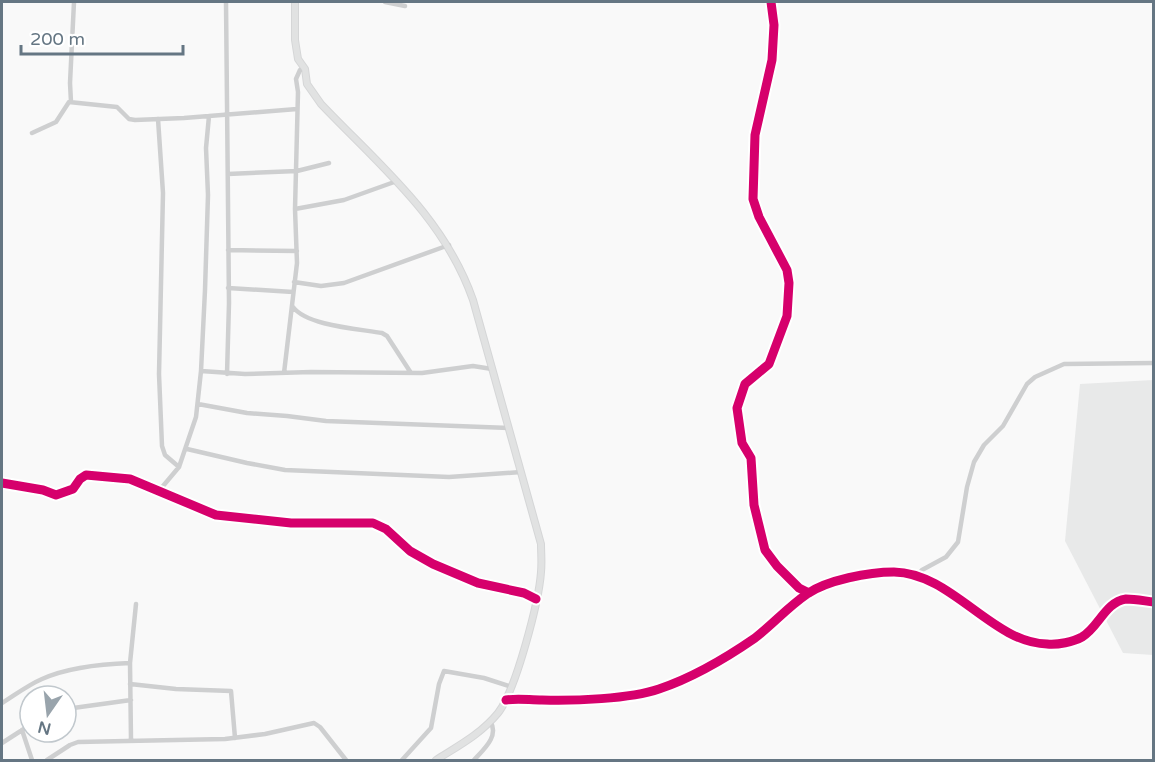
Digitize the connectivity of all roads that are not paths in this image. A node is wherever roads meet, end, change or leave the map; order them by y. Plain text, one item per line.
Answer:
1 (74, 2) edge
2 (226, 2) edge
3 (295, 2) edge
4 (385, 2) edge
5 (771, 2) edge
6 (405, 6) dead end
7 (305, 69) junction
8 (71, 102) junction
9 (297, 109) junction
10 (227, 114) junction
11 (209, 116) junction
12 (158, 119) junction
13 (32, 133) dead end
14 (329, 163) dead end
15 (297, 171) junction
16 (228, 174) junction
17 (397, 181) junction
18 (296, 209) junction
19 (448, 245) junction
20 (228, 250) junction
21 (297, 250) junction
22 (294, 282) junction
23 (228, 288) junction
24 (293, 292) junction
25 (293, 307) junction
26 (1154, 363) edge
27 (492, 369) junction
28 (201, 371) junction
29 (411, 373) junction
30 (227, 374) junction
31 (284, 374) junction
32 (198, 404) junction
33 (509, 428) junction
34 (187, 449) junction
35 (179, 467) junction
36 (521, 472) junction
37 (2, 483) edge
38 (158, 492) junction
39 (917, 576) junction
40 (799, 588) junction
41 (809, 593) junction
42 (536, 599) junction
43 (800, 600) junction
44 (1154, 602) edge
45 (136, 604) dead end
46 (130, 663) junction
47 (130, 684) junction
48 (512, 687) junction
49 (130, 700) junction
50 (506, 700) junction
51 (2, 703) edge
52 (78, 707) edge
53 (490, 722) junction
54 (18, 733) edge
55 (235, 738) junction
56 (131, 740) junction
57 (2, 743) edge
58 (27, 744) edge
59 (32, 760) edge
60 (47, 760) edge
61 (346, 760) edge
62 (402, 760) edge
63 (436, 760) edge
64 (474, 760) edge

1 - 8 street
2 - 10 street
3 - 7 main road
4 - 6 street
5 - 40 street
7 - 9 street
7 - 17 main road
8 - 12 street
8 - 13 street
9 - 10 street
9 - 15 street
10 - 11 street
10 - 16 street
11 - 12 street
11 - 28 street
12 - 35 street
14 - 15 street
15 - 16 street
15 - 18 street
16 - 20 street
17 - 18 street
17 - 19 main road
18 - 21 street
19 - 22 street
19 - 27 main road
20 - 21 street
20 - 23 street
21 - 22 street
22 - 24 street
23 - 24 street
23 - 30 street
24 - 25 street
25 - 29 street
25 - 31 street
26 - 39 street
27 - 29 street
27 - 33 main road
28 - 30 street
28 - 32 street
29 - 31 street
30 - 31 street
32 - 33 street
32 - 34 street
33 - 36 main road
34 - 35 street
34 - 36 street
35 - 38 street
36 - 42 main road
37 - 38 street
38 - 42 street
39 - 41 street
39 - 44 street
40 - 41 street
40 - 43 street
41 - 43 street
42 - 48 main road
43 - 50 street
45 - 46 street
46 - 47 street
46 - 51 street
47 - 49 street
47 - 55 street
48 - 50 main road
48 - 62 street
49 - 52 street
49 - 56 street
50 - 53 main road
53 - 63 main road
53 - 64 street
54 - 57 street
55 - 56 street
55 - 61 street
56 - 60 street
58 - 59 street

